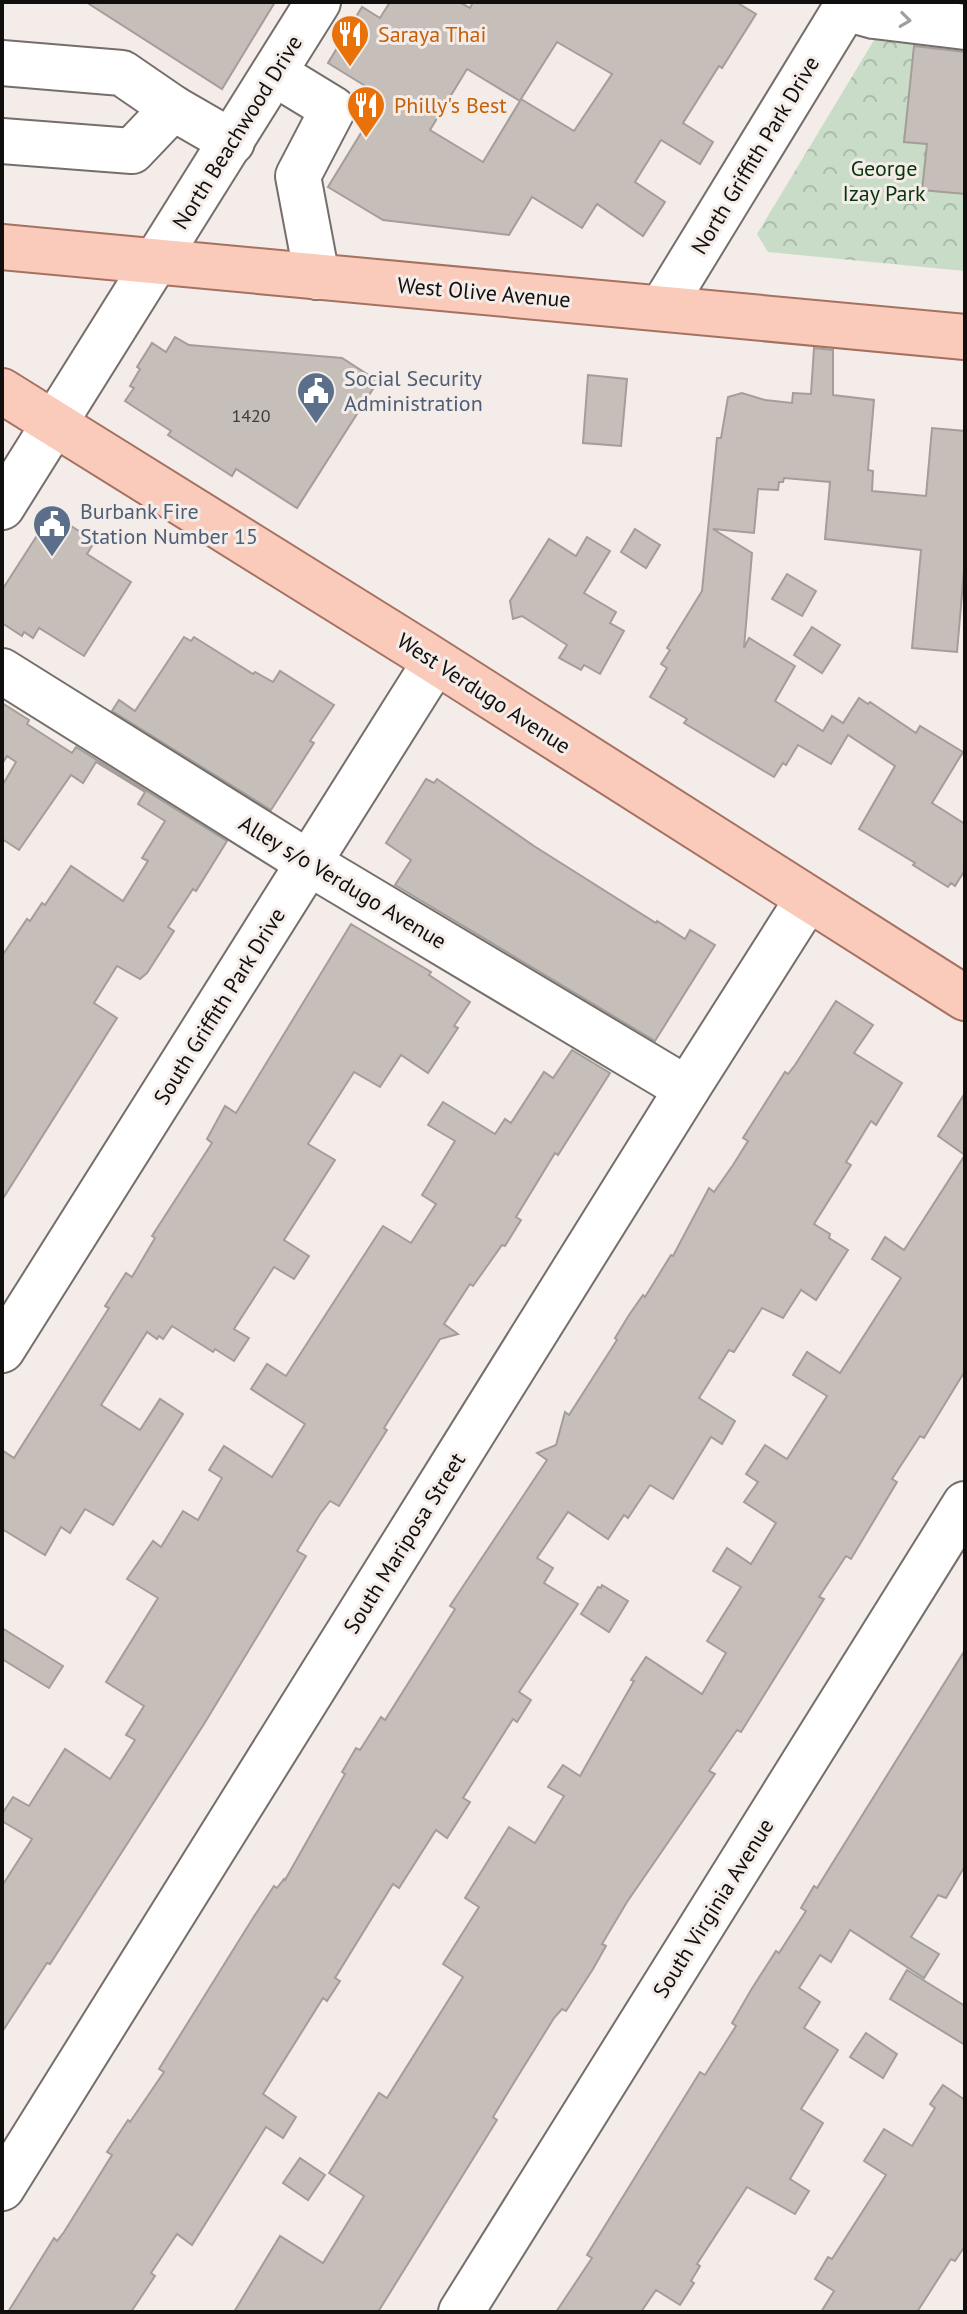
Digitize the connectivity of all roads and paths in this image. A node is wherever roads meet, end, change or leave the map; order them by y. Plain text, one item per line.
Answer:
1 (318, 2) edge
2 (847, 5) edge
3 (965, 27) edge
4 (2, 63) edge
5 (274, 73) junction
6 (173, 108) junction
7 (2, 141) edge
8 (232, 142) junction
9 (2, 247) edge
10 (155, 262) junction
11 (317, 277) junction
12 (662, 308) junction
13 (965, 337) edge
14 (2, 391) edge
15 (55, 424) junction
16 (2, 507) edge
17 (435, 662) junction
18 (2, 671) edge
19 (309, 863) junction
20 (807, 900) junction
21 (965, 998) edge
22 (687, 1089) junction
23 (2, 1350) edge
24 (965, 1504) edge
25 (2, 2188) edge
26 (461, 2312) edge

1 - 5 street, North Beachwood Drive
2 -> 3 street
2 - 12 street, North Griffith Park Drive
4 - 6 street
5 - 8 street, North Beachwood Drive
5 - 11 street
6 - 7 street
6 - 8 street
8 - 10 street, North Beachwood Drive
9 - 10 main road, West Olive Avenue
10 - 11 main road, West Olive Avenue
10 - 15 street, North Beachwood Drive
11 - 12 main road, West Olive Avenue
12 - 13 main road, West Olive Avenue
14 - 15 main road, West Verdugo Avenue
15 - 16 street, North Beachwood Drive
15 - 17 main road, West Verdugo Avenue
17 - 19 street, South Griffith Park Drive
17 - 20 main road, West Verdugo Avenue
18 - 19 street, Alley s/o Verdugo Avenue
19 - 22 street, Alley s/o Verdugo Avenue
19 - 23 street, South Griffith Park Drive
20 - 21 main road, West Verdugo Avenue
20 - 22 street, South Mariposa Street
22 - 25 street, South Mariposa Street
24 - 26 street, South Virginia Avenue

